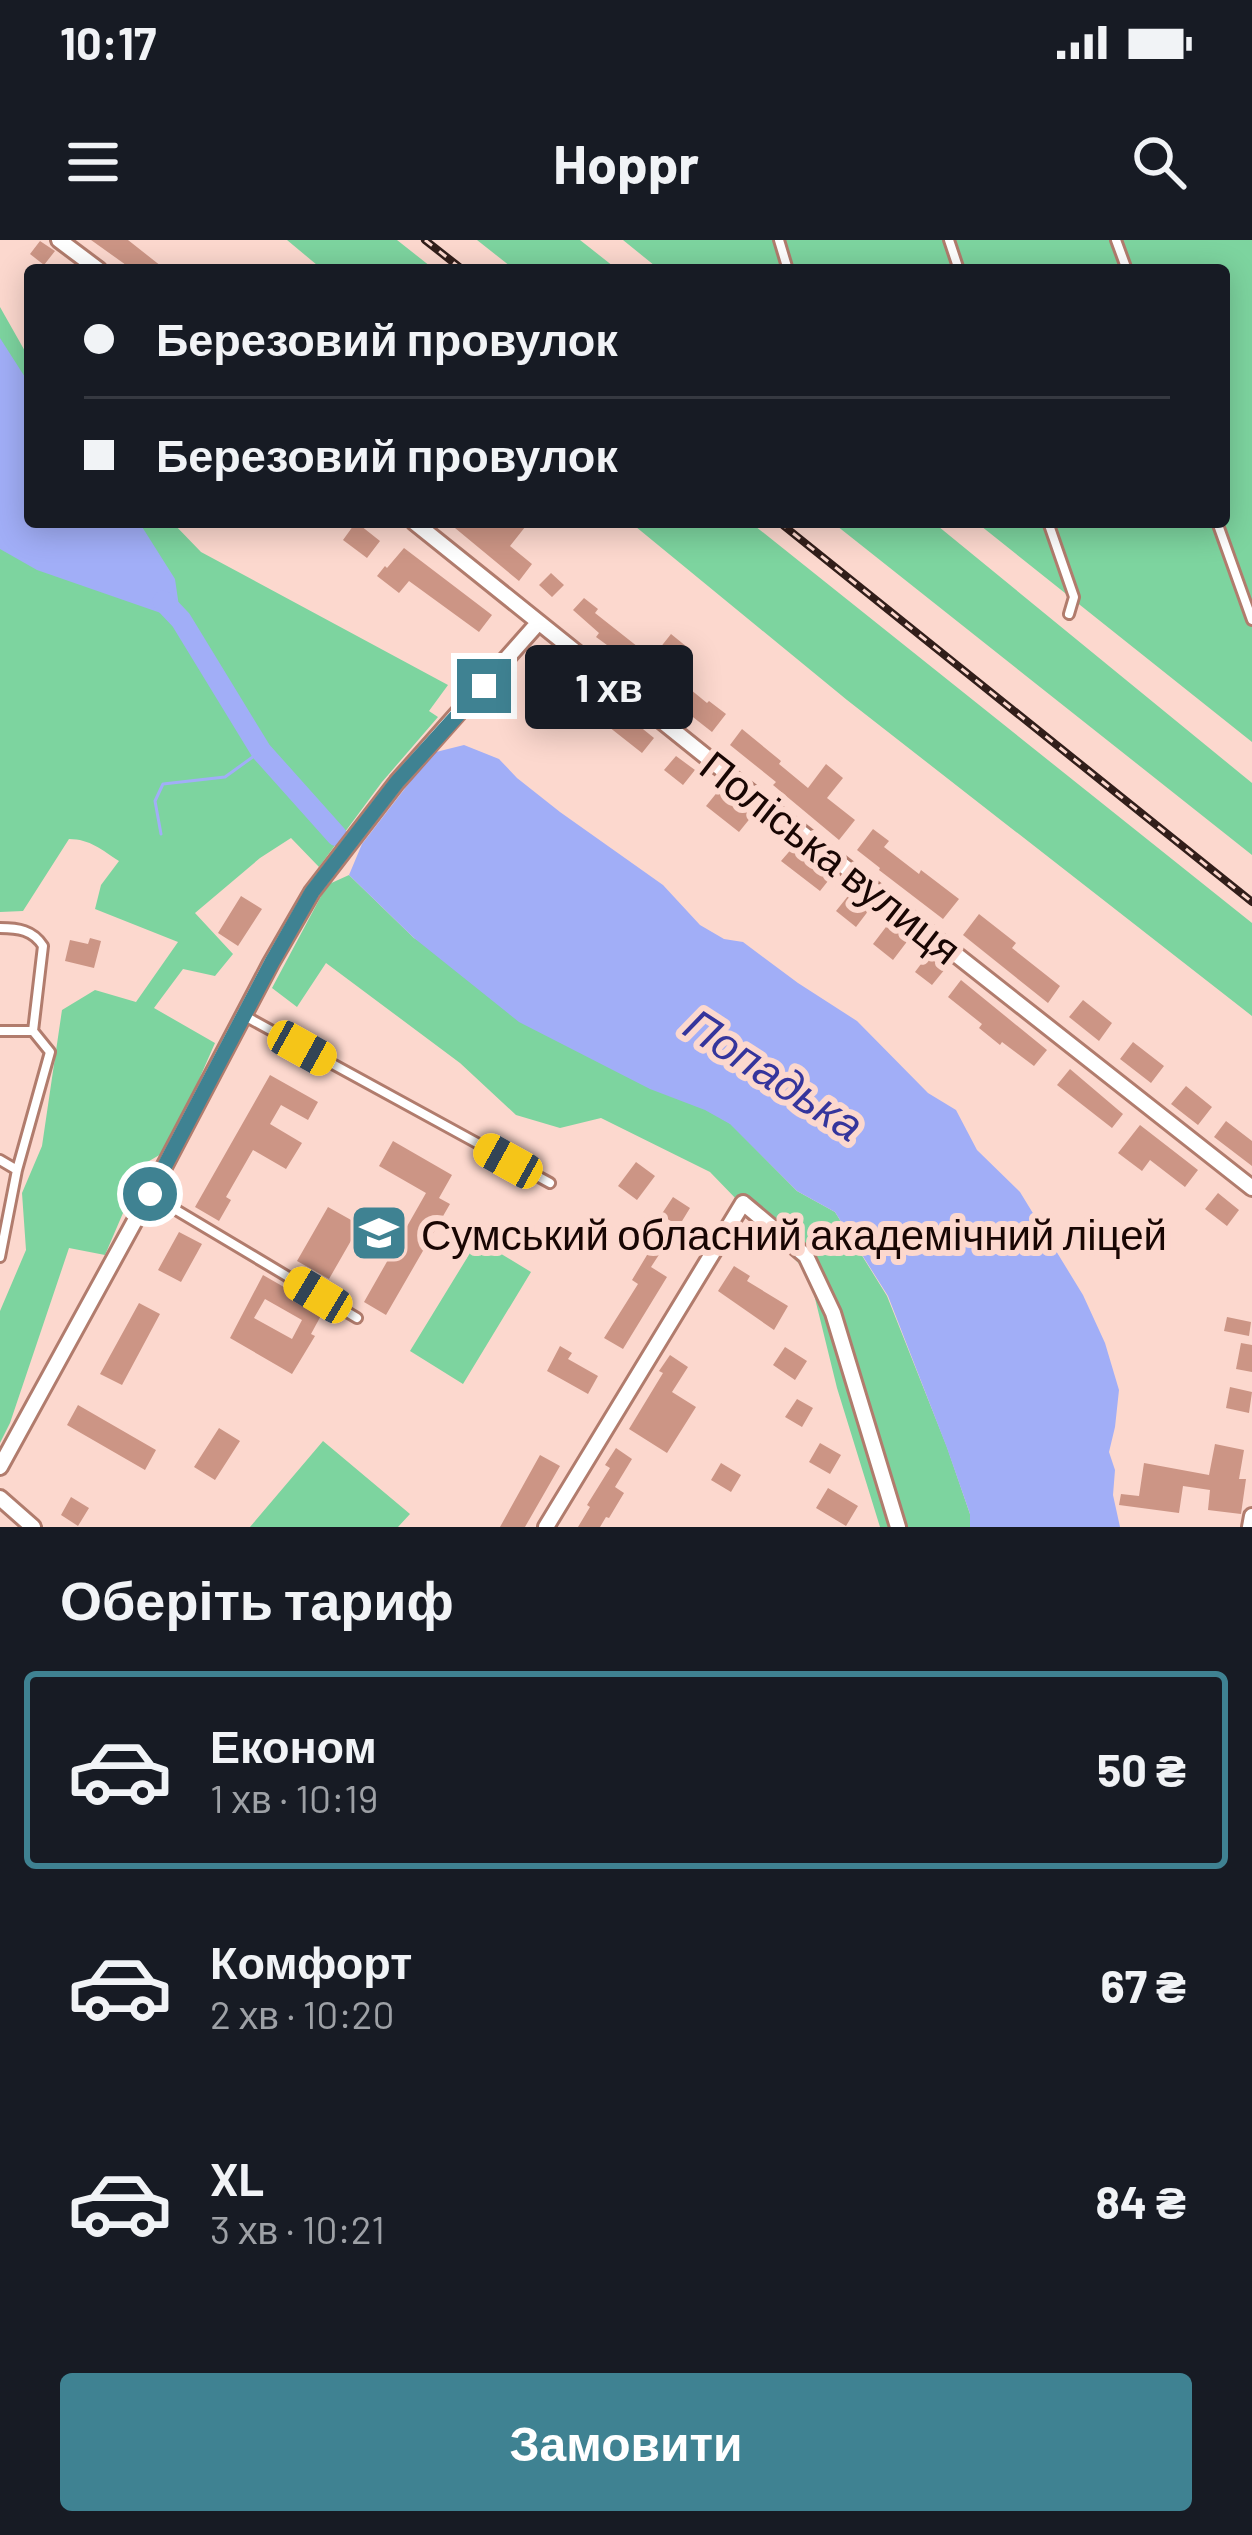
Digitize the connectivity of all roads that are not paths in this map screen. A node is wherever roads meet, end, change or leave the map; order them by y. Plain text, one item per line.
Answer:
1 (59, 240) edge
2 (91, 264) edge
3 (421, 528) edge
4 (1050, 528) edge
5 (1219, 528) edge
6 (1069, 614) dead end
7 (1252, 620) edge
8 (538, 623) junction
9 (0, 928) edge
10 (243, 1015) junction
11 (0, 1031) edge
12 (33, 1031) junction
13 (0, 1160) edge
14 (17, 1170) junction
15 (550, 1183) dead end
16 (1252, 1188) edge
17 (150, 1194) junction
18 (0, 1257) edge
19 (357, 1318) dead end
20 (0, 1467) edge
21 (0, 1498) edge
22 (1252, 1516) edge
23 (33, 1527) edge
24 (546, 1527) edge
25 (898, 1527) edge
26 (1250, 1527) edge

1 - 2 street
3 - 8 street, Поліська вулиця
4 - 6 lane
5 - 7 lane
8 - 10 street
8 - 16 street, Поліська вулиця
9 - 12 lane
10 - 15 lane
10 - 17 street
11 - 12 lane
12 - 14 lane
13 - 14 lane
14 - 18 lane
17 - 19 lane
17 - 20 street
21 - 23 street
22 - 26 street
24 - 25 street

